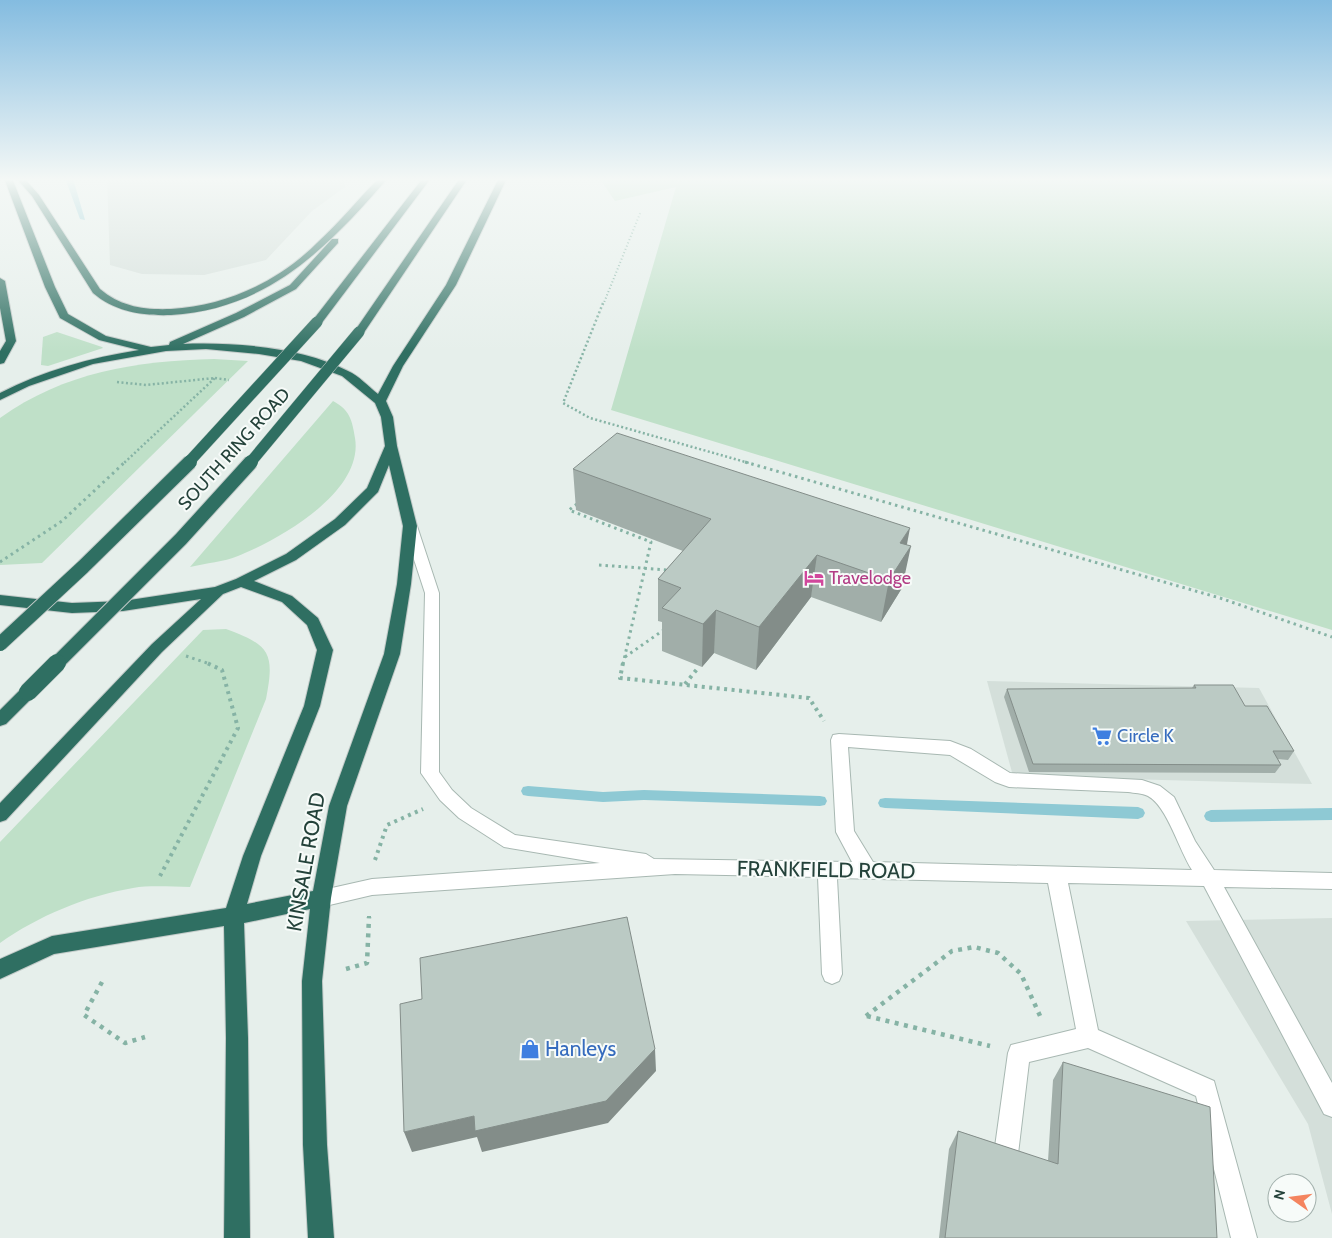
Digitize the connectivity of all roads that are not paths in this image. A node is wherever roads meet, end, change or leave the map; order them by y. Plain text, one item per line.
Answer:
1 (30, 236) edge
2 (61, 236) edge
3 (329, 236) edge
4 (339, 236) edge
5 (383, 236) edge
6 (425, 236) edge
7 (475, 236) edge
8 (0, 281) edge
9 (166, 348) junction
10 (153, 349) junction
11 (0, 361) edge
12 (0, 397) edge
13 (380, 401) junction
14 (391, 446) junction
15 (410, 526) junction
16 (241, 582) junction
17 (218, 591) junction
18 (0, 600) edge
19 (0, 644) edge
20 (0, 720) edge
21 (0, 815) edge
22 (675, 866) junction
23 (827, 870) junction
24 (868, 872) junction
25 (1056, 873) junction
26 (1209, 878) junction
27 (1332, 881) edge
28 (321, 898) junction
29 (234, 916) junction
30 (0, 969) edge
31 (832, 974) dead end
32 (1088, 1038) junction
33 (1332, 1106) edge
34 (1006, 1154) edge
35 (237, 1238) edge
36 (322, 1238) edge
37 (1244, 1238) edge

1 - 10 highway
2 - 3 highway
4 - 9 highway
5 - 19 highway, SOUTH RING ROAD, bridge
6 - 20 highway, SOUTH RING ROAD, bridge
7 - 13 highway
8 - 11 highway
9 - 10 highway
9 - 13 highway
10 - 12 highway
13 - 14 highway, KINSALE ROAD
14 - 15 highway, KINSALE ROAD
14 - 16 highway
15 - 22 street
15 - 28 highway, KINSALE ROAD
16 - 17 highway
16 - 29 highway, KINSALE ROAD
17 - 18 highway
17 - 21 highway
22 - 23 street, FRANKFIELD ROAD
22 - 28 street, FRANKFIELD ROAD
23 - 24 street, FRANKFIELD ROAD
23 - 31 street
24 - 25 street, FRANKFIELD ROAD
24 - 26 street
25 - 26 street, FRANKFIELD ROAD
25 - 32 street
26 - 27 street, FRANKFIELD ROAD
26 - 33 street
28 - 29 highway
28 - 36 highway, KINSALE ROAD
29 - 30 highway
29 - 35 highway, KINSALE ROAD
32 - 34 street
32 - 37 street

